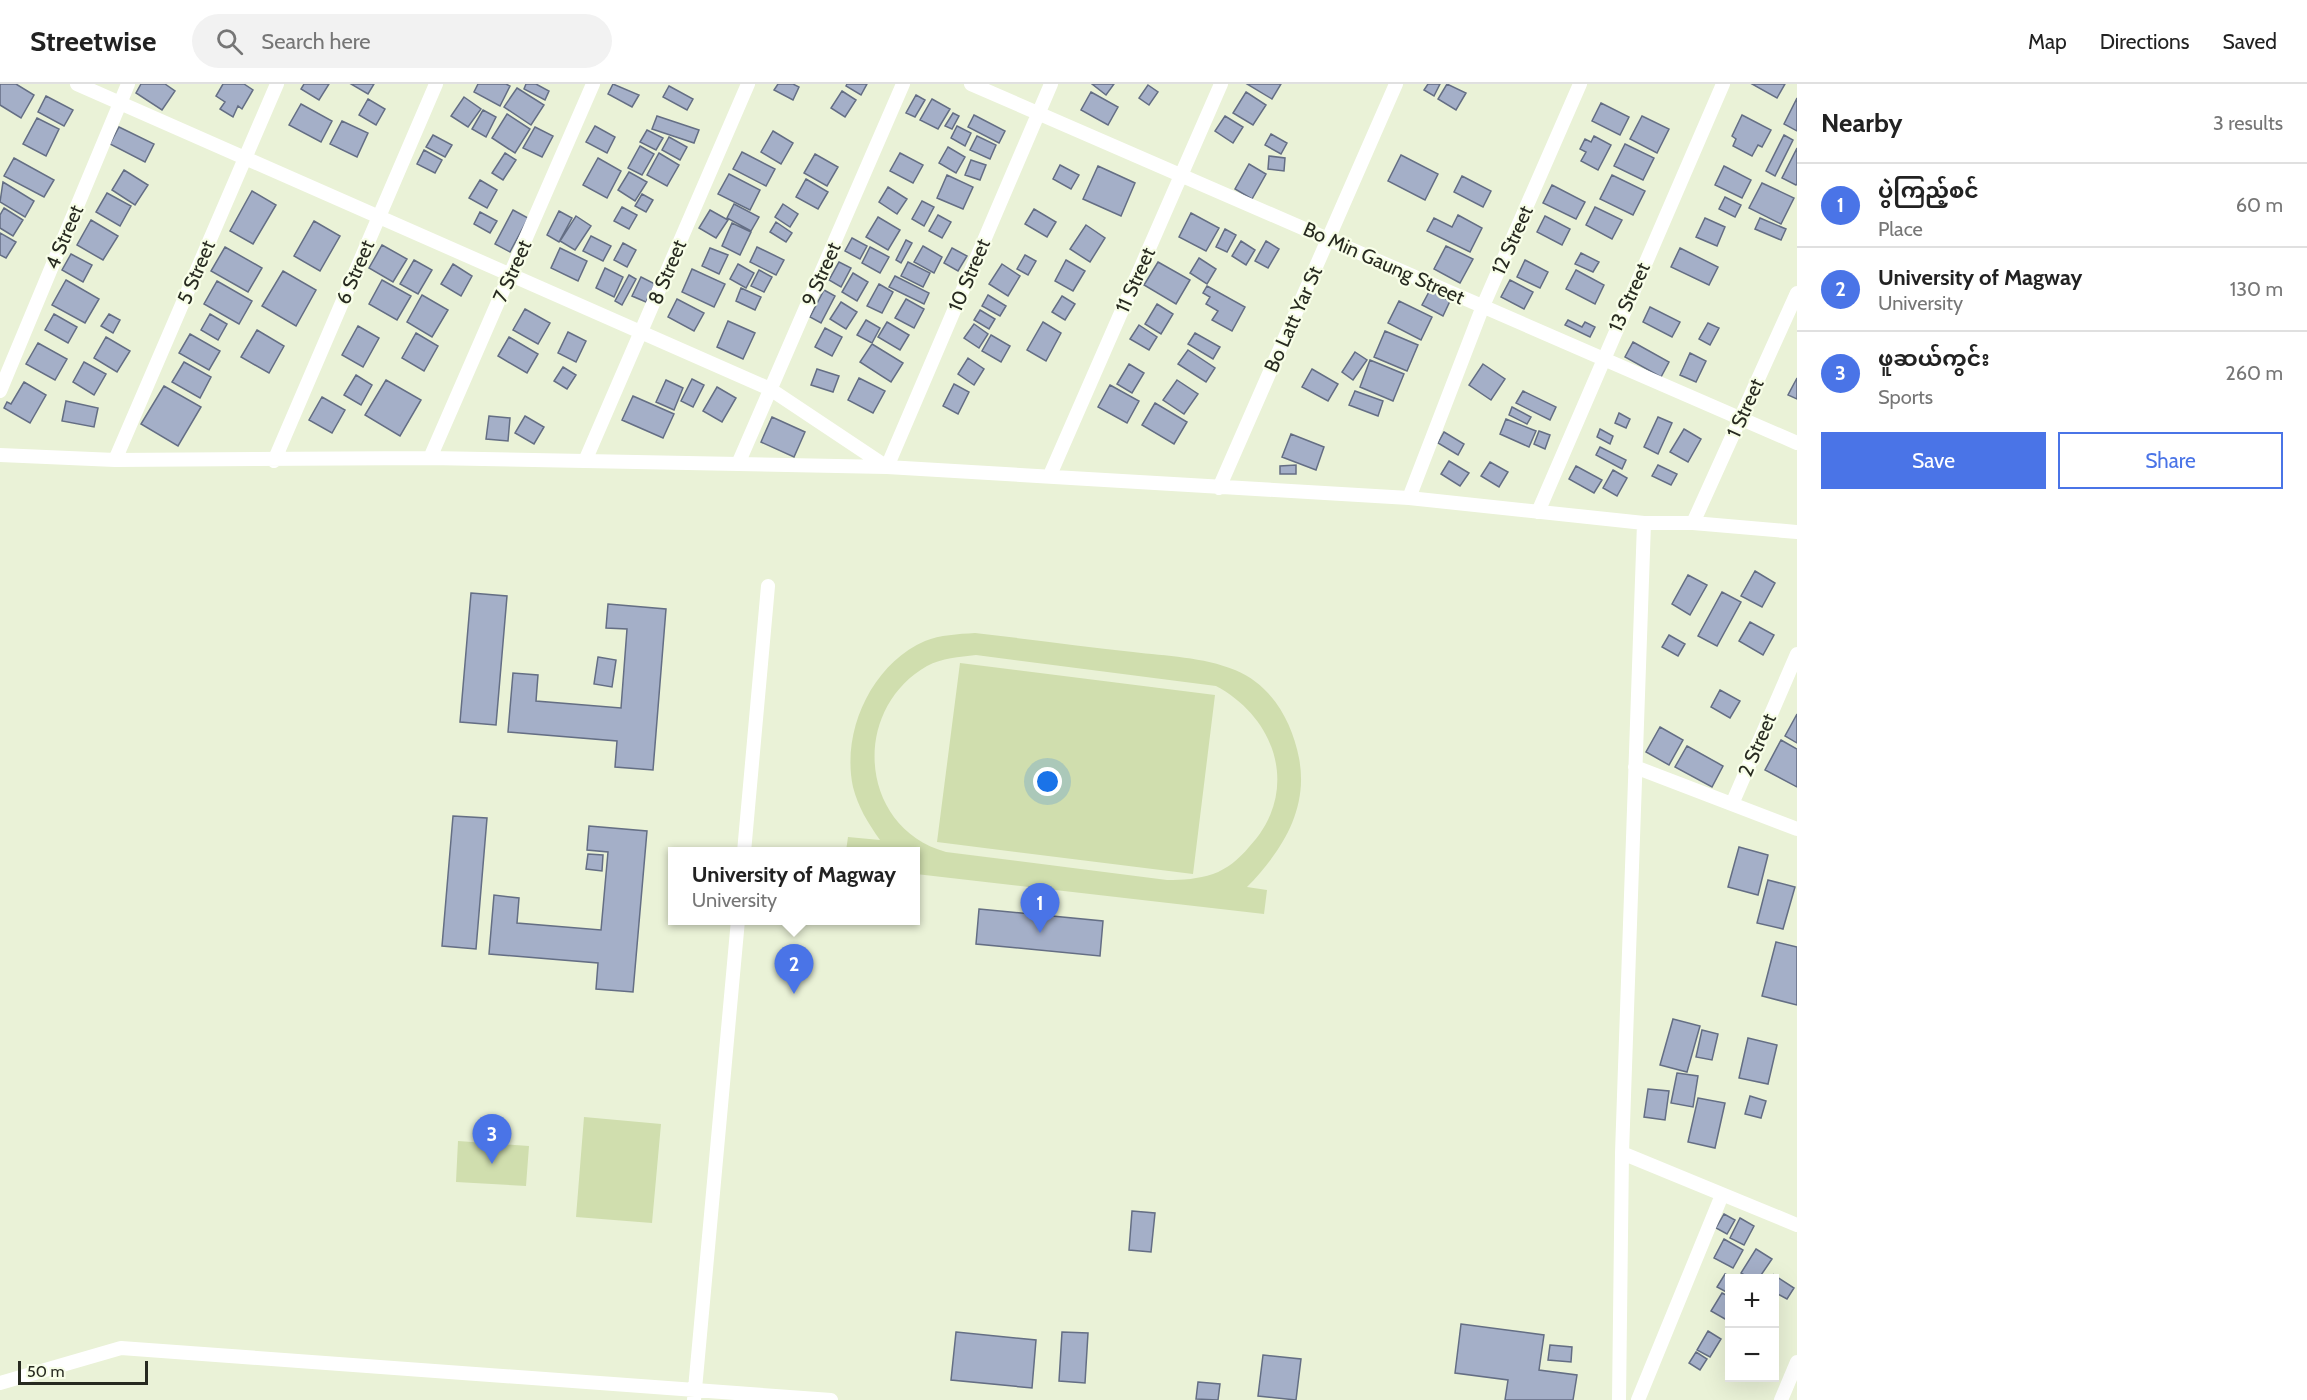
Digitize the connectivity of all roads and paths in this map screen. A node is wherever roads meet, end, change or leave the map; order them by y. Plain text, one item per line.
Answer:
1 (77, 84) edge
2 (128, 84) edge
3 (277, 84) edge
4 (436, 84) edge
5 (593, 84) edge
6 (748, 84) edge
7 (903, 84) edge
8 (971, 84) edge
9 (1051, 84) edge
10 (1221, 84) edge
11 (1396, 84) edge
12 (1580, 84) edge
13 (1724, 84) edge
14 (120, 103) junction
15 (1038, 114) junction
16 (245, 158) junction
17 (1181, 174) junction
18 (378, 217) junction
19 (1329, 239) junction
20 (510, 275) junction
21 (1797, 293) edge
22 (1483, 306) junction
23 (641, 332) junction
24 (1602, 358) junction
25 (770, 389) junction
26 (0, 391) edge
27 (1741, 418) junction
28 (1797, 443) edge
29 (0, 455) edge
30 (430, 458) junction
31 (116, 460) junction
32 (274, 461) junction
33 (585, 461) junction
34 (738, 464) junction
35 (887, 466) junction
36 (1050, 475) junction
37 (1219, 488) junction
38 (1409, 498) junction
39 (1538, 512) junction
40 (1644, 523) junction
41 (1693, 523) junction
42 (1797, 532) edge
43 (768, 586) dead end
44 (1797, 654) edge
45 (1635, 767) junction
46 (1732, 804) junction
47 (1797, 829) edge
48 (744, 847) edge
49 (738, 925) edge
50 (1622, 1154) junction
51 (1722, 1195) junction
52 (1797, 1225) edge
53 (1797, 1362) edge
54 (0, 1383) edge
55 (695, 1395) edge
56 (831, 1400) edge
57 (1619, 1400) edge
58 (1638, 1400) edge
59 (1781, 1400) edge

1 - 14 street
2 - 14 street, 4 Street
3 - 16 street, 5 Street
4 - 18 street, 6 Street
5 - 20 street, 7 Street
6 - 23 street, 8 Street
7 - 25 street, 9 Street
8 - 15 street, Bo Min Gaung Street
9 - 15 street, 10 Street
10 - 17 street, 11 Street
11 - 19 street, Bo Latt Yar St
12 - 22 street, 12 Street
13 - 24 street, 13 Street
14 - 16 street
14 - 26 street, 4 Street
15 - 17 street, Bo Min Gaung Street
15 - 35 street, 10 Street
16 - 18 street
16 - 31 street, 5 Street
17 - 19 street, Bo Min Gaung Street
17 - 36 street, 11 Street
18 - 20 street
18 - 32 street, 6 Street
19 - 22 street, Bo Min Gaung Street
19 - 37 street, Bo Latt Yar St
20 - 23 street
20 - 30 street, 7 Street
21 - 27 street, 1 Street
22 - 24 street, Bo Min Gaung Street
22 - 38 street, 12 Street
23 - 25 street
23 - 33 street, 8 Street
24 - 27 street, Bo Min Gaung Street
24 - 39 street, 13 Street
25 - 34 street, 9 Street
25 - 35 street
27 - 28 street, Bo Min Gaung Street
27 - 41 street, 1 Street
29 - 31 street
30 - 32 street
30 - 33 street
31 - 32 street
33 - 34 street
34 - 35 street
35 - 36 street
36 - 37 street
37 - 38 street
38 - 39 street
39 - 40 street
40 - 41 street
40 - 45 street
41 - 42 street
43 - 48 street
44 - 46 street, 2 Street
45 - 46 street
45 - 50 street
46 - 47 street
49 - 55 street
50 - 51 street
50 - 57 street
51 - 52 street
51 - 58 street
53 - 59 street
54 - 55 street
55 - 56 street

